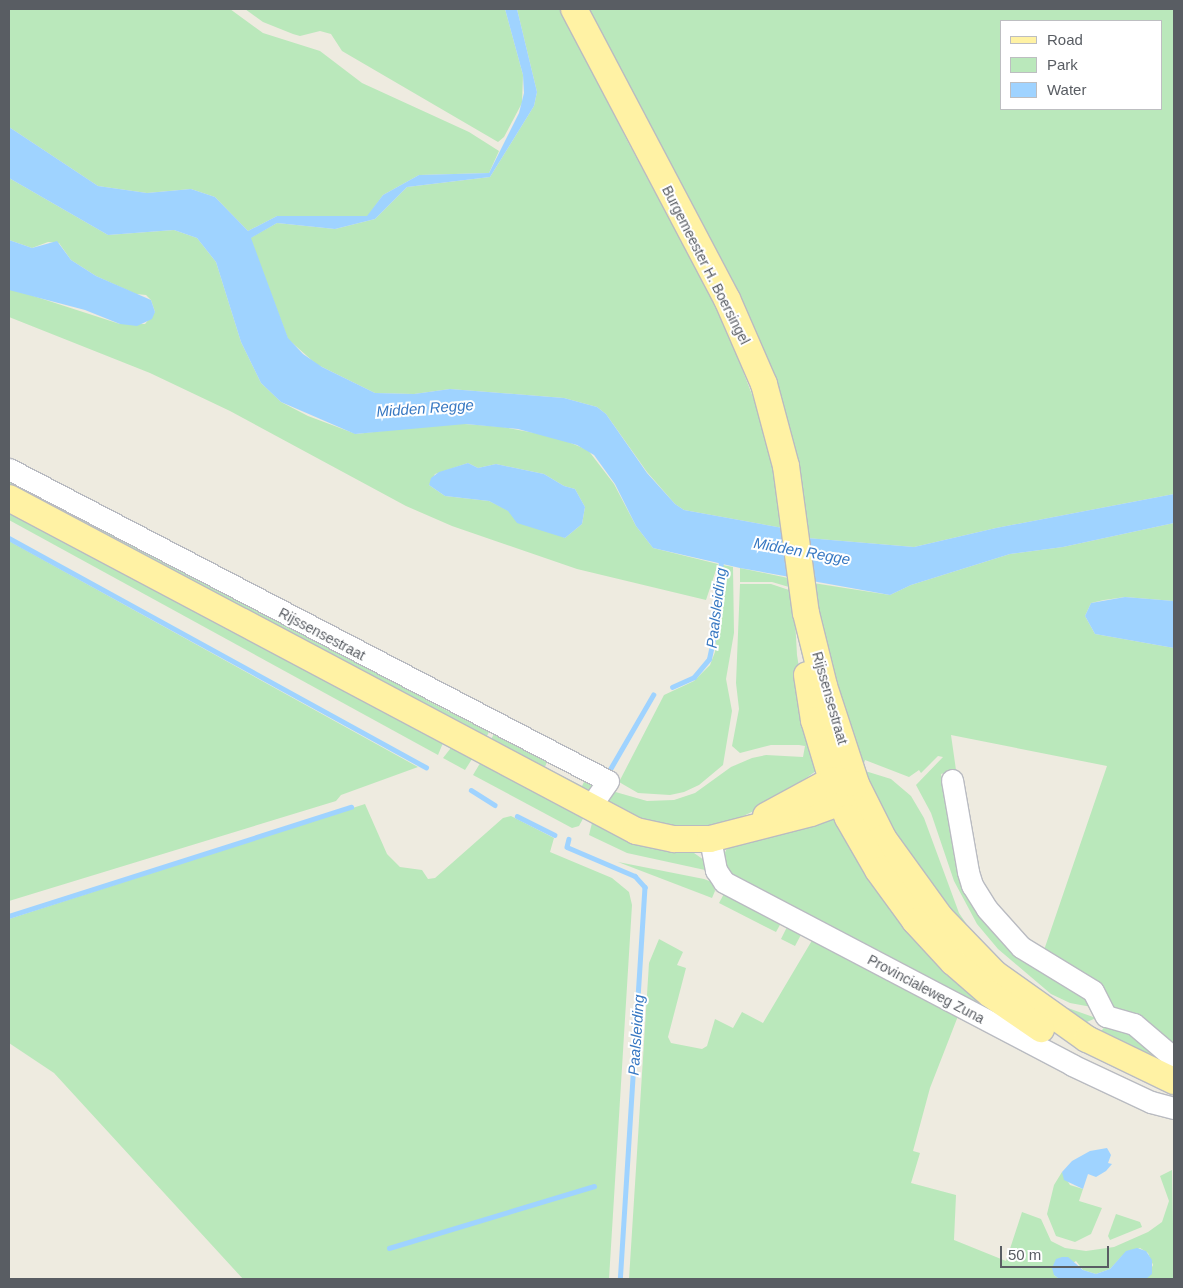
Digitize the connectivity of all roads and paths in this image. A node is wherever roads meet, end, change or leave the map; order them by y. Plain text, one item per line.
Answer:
1 (574, 9) edge
2 (9, 469) edge
3 (9, 498) edge
4 (805, 604) joint
5 (952, 780) dead end
6 (843, 789) junction
7 (593, 810) junction
8 (710, 839) junction
9 (1106, 1016) junction
10 (1084, 1045) junction
11 (1174, 1058) edge
12 (1174, 1081) edge
13 (1174, 1085) edge
14 (1174, 1108) edge

1 - 4 main road, Burgemeester H. Boersingel
2 - 7 street, Rijssensestraat
3 - 7 main road, Rijssensestraat
4 - 6 main road, Rijssensestraat
5 - 9 street
6 - 8 main road, Rijssensestraat
6 - 10 main road
7 - 8 main road, Rijssensestraat
8 - 14 street, Provincialeweg Zuna
9 - 10 street
9 - 11 street
10 - 12 main road
10 - 13 main road

